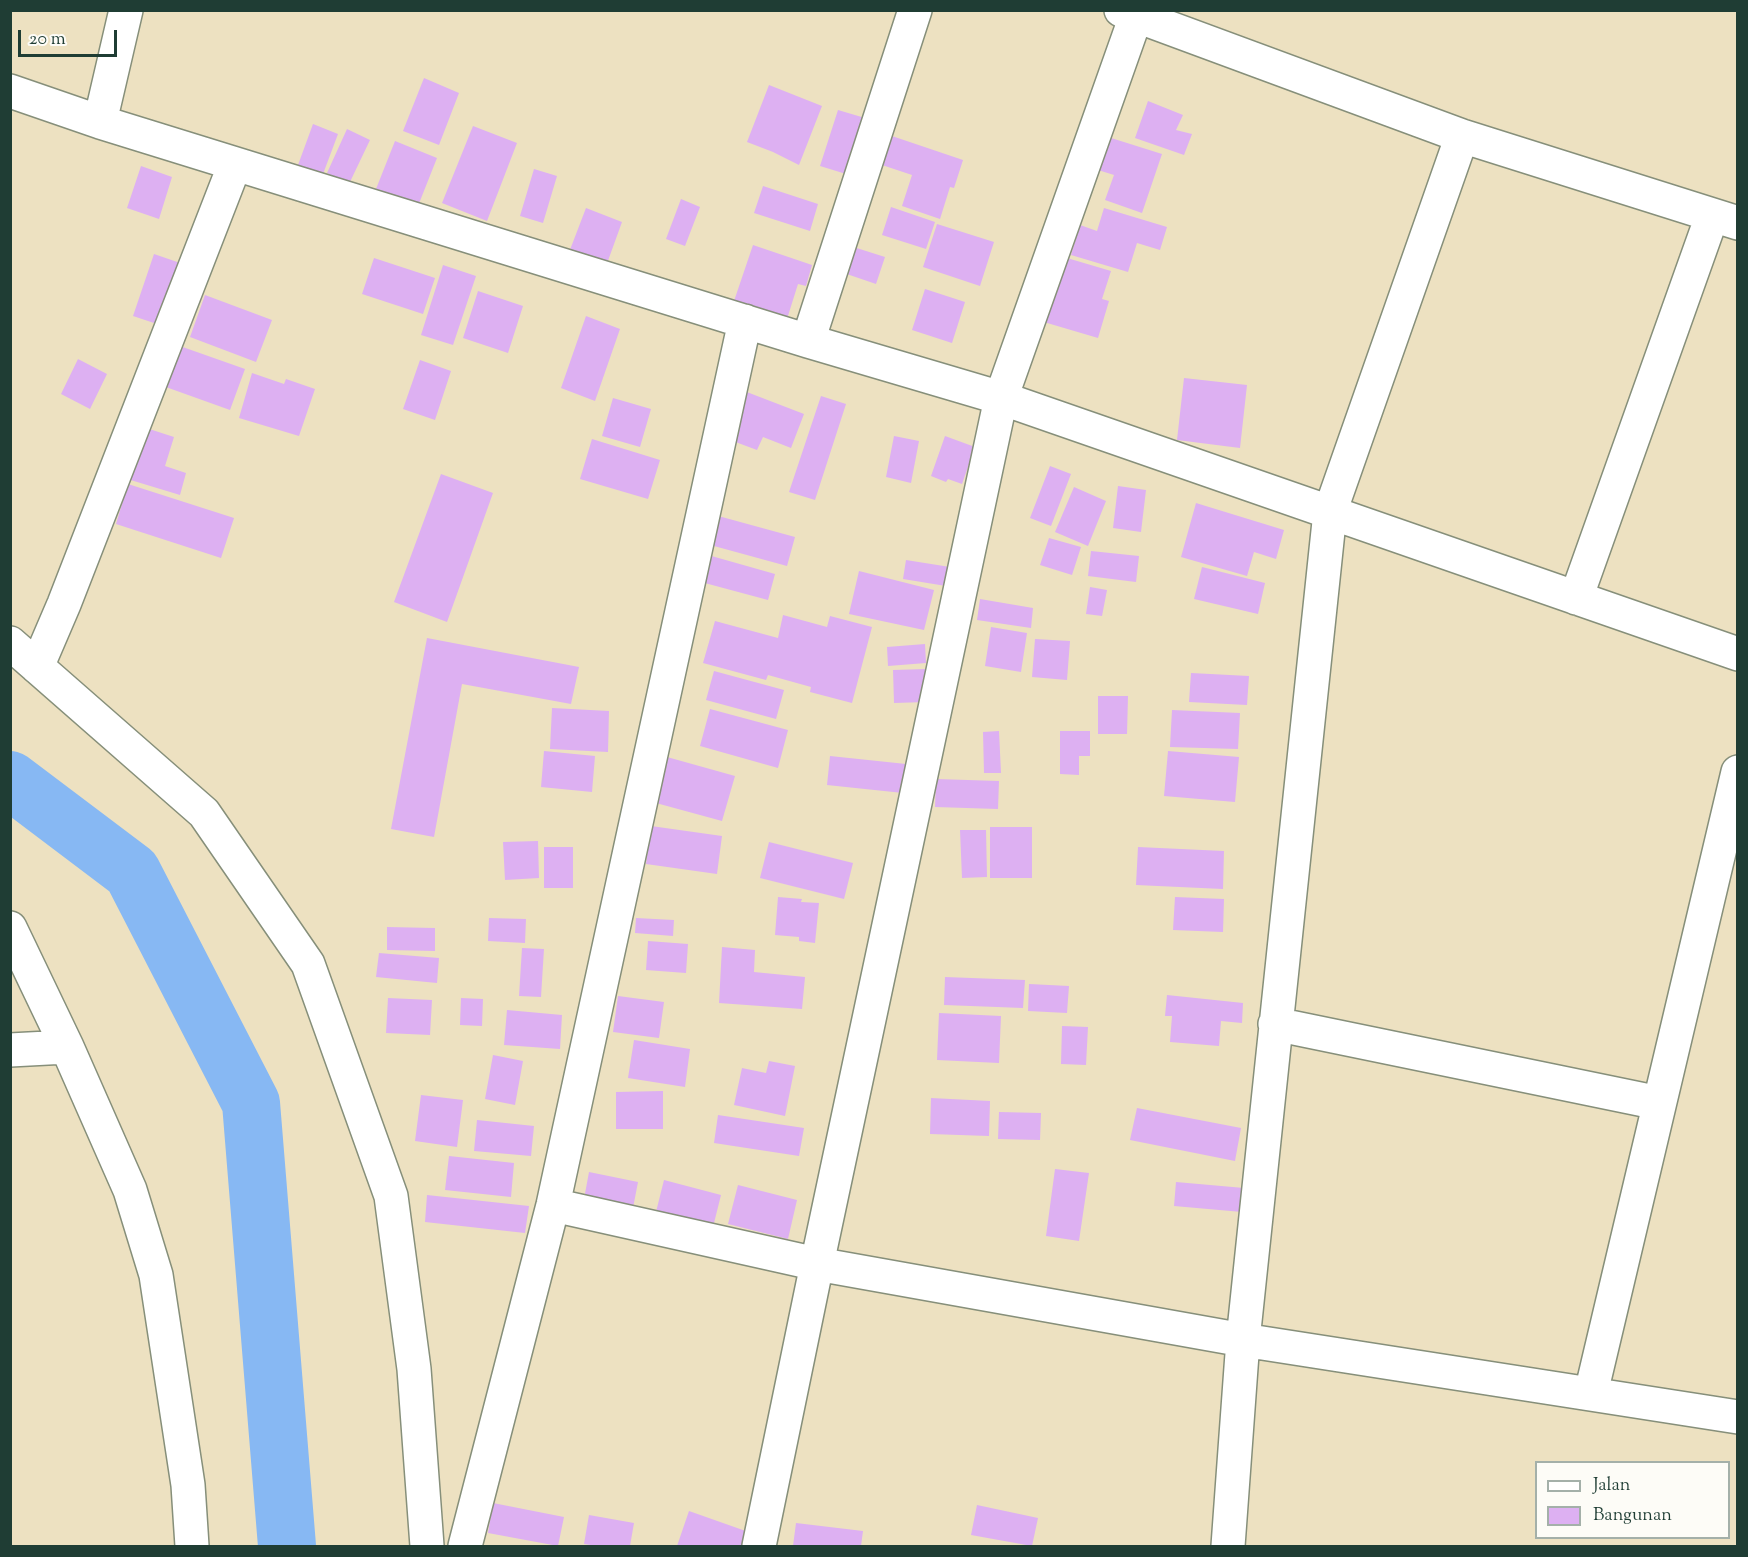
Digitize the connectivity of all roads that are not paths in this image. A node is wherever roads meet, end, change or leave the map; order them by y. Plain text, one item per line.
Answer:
1 (126, 10) edge
2 (915, 10) edge
3 (1129, 13) edge
4 (10, 91) edge
5 (100, 122) junction
6 (1462, 136) junction
7 (235, 164) junction
8 (1725, 219) edge
9 (745, 321) junction
10 (808, 341) junction
11 (1001, 398) junction
12 (1330, 512) junction
13 (1576, 598) junction
14 (10, 643) edge
15 (1737, 654) edge
16 (38, 667) junction
17 (1737, 772) edge
18 (10, 928) edge
19 (1275, 1024) junction
20 (67, 1047) junction
21 (10, 1050) edge
22 (1659, 1103) junction
23 (553, 1205) junction
24 (817, 1264) junction
25 (1243, 1340) junction
26 (1591, 1393) junction
27 (1737, 1417) edge
28 (192, 1546) edge
29 (427, 1546) edge
30 (465, 1546) edge
31 (759, 1546) edge
32 (1228, 1546) edge

1 - 5 street
2 - 10 street
3 - 6 street
3 - 11 street
4 - 5 street
5 - 7 street
6 - 8 street
6 - 12 street
7 - 9 street
7 - 16 street
8 - 13 street
9 - 10 street
9 - 23 street
10 - 11 street
11 - 12 street
11 - 24 street
12 - 13 street
12 - 19 street
13 - 15 street
14 - 16 street
16 - 29 street
17 - 22 street
18 - 20 street
19 - 22 street
19 - 25 street
20 - 21 street
20 - 28 street
22 - 26 street
23 - 24 street
23 - 30 street
24 - 25 street
24 - 31 street
25 - 26 street
25 - 32 street
26 - 27 street

